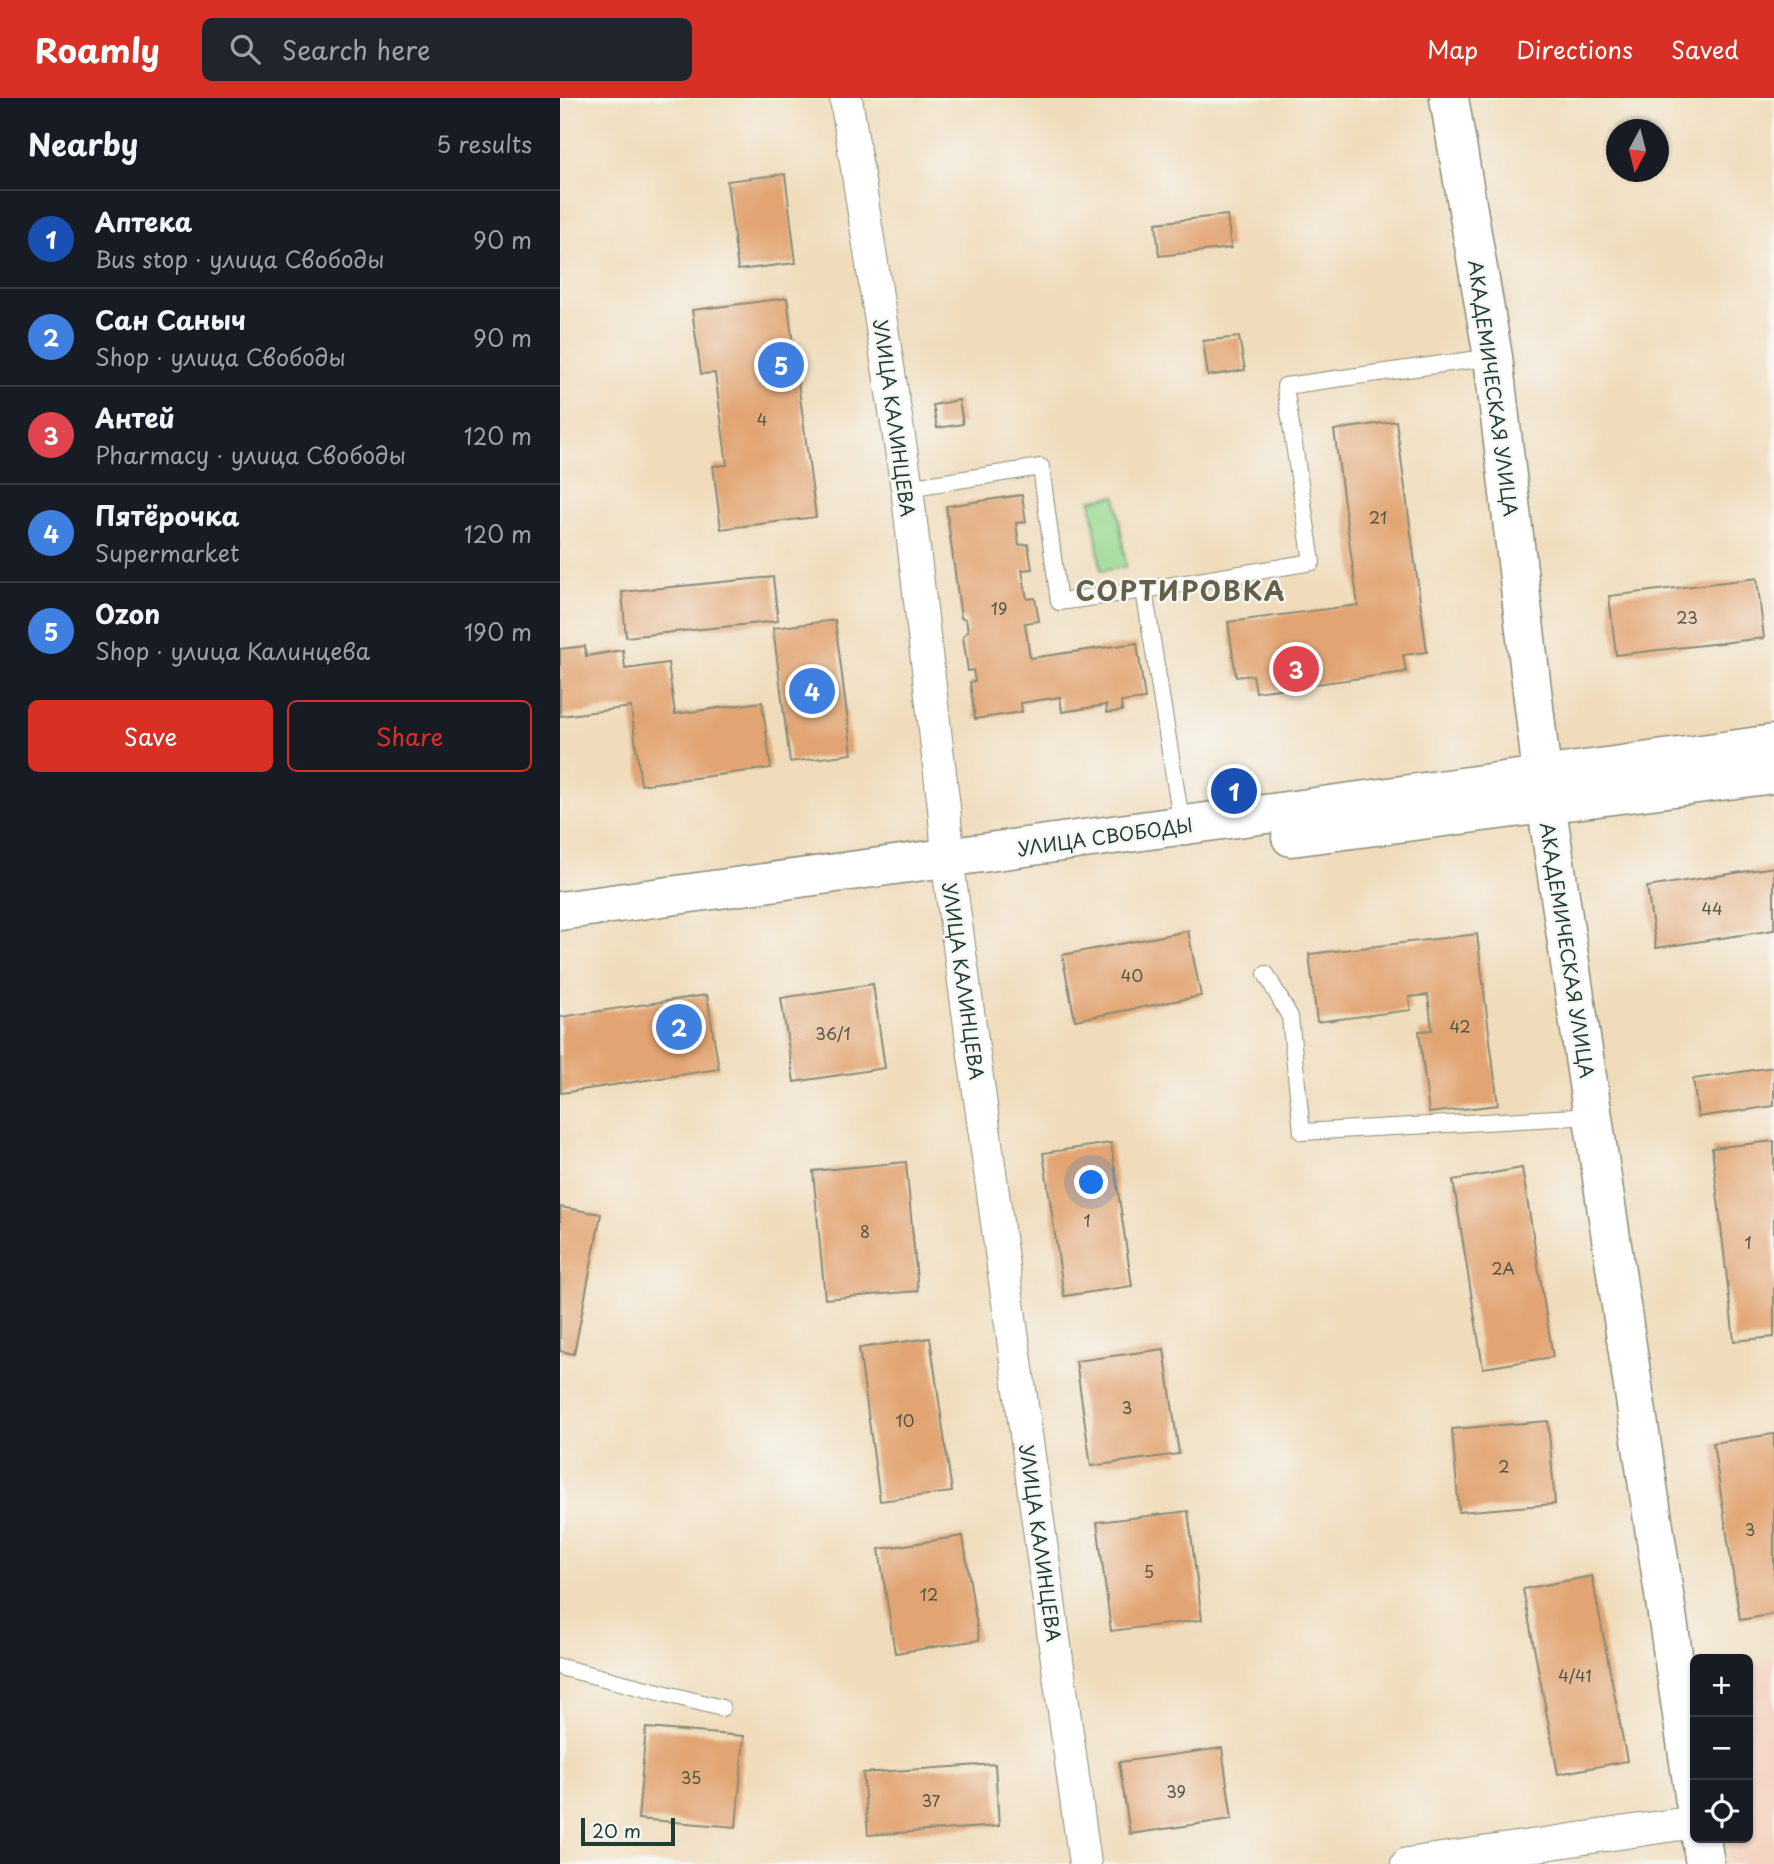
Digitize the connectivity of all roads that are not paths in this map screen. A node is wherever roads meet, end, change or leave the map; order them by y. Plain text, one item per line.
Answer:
1 (846, 98) edge
2 (1449, 98) edge
3 (1493, 357) junction
4 (907, 488) junction
5 (1144, 590) junction
6 (1774, 744) edge
7 (1774, 774) edge
8 (1544, 790) junction
9 (1182, 826) junction
10 (949, 868) junction
11 (560, 911) edge
12 (560, 933) edge
13 (1266, 974) dead end
14 (1594, 1116) junction
15 (560, 1667) edge
16 (722, 1708) dead end
17 (1692, 1780) edge
18 (1690, 1823) edge
19 (1702, 1843) edge
20 (1519, 1856) edge
21 (1085, 1864) edge
22 (1407, 1864) edge
23 (1704, 1864) edge

1 - 4 street, УЛИЦА КАЛИНЦЕВА
2 - 3 main road, АКАДЕМИЧЕСКАЯ УЛИЦА
3 - 5 lane
3 - 8 main road, АКАДЕМИЧЕСКАЯ УЛИЦА
4 - 5 lane
4 - 10 street, УЛИЦА КАЛИНЦЕВА
5 - 9 lane
6 - 8 main road, УЛИЦА СВОБОДЫ
7 - 8 main road, УЛИЦА СВОБОДЫ
8 - 9 main road, УЛИЦА СВОБОДЫ
8 - 10 main road, УЛИЦА СВОБОДЫ
8 - 14 main road, АКАДЕМИЧЕСКАЯ УЛИЦА
9 - 10 main road, УЛИЦА СВОБОДЫ
10 - 11 main road, УЛИЦА СВОБОДЫ
10 - 12 main road, УЛИЦА СВОБОДЫ
10 - 21 street, УЛИЦА КАЛИНЦЕВА
13 - 14 lane
14 - 17 main road, АКАДЕМИЧЕСКАЯ УЛИЦА
15 - 16 lane
18 - 20 street
19 - 23 main road
20 - 22 street

